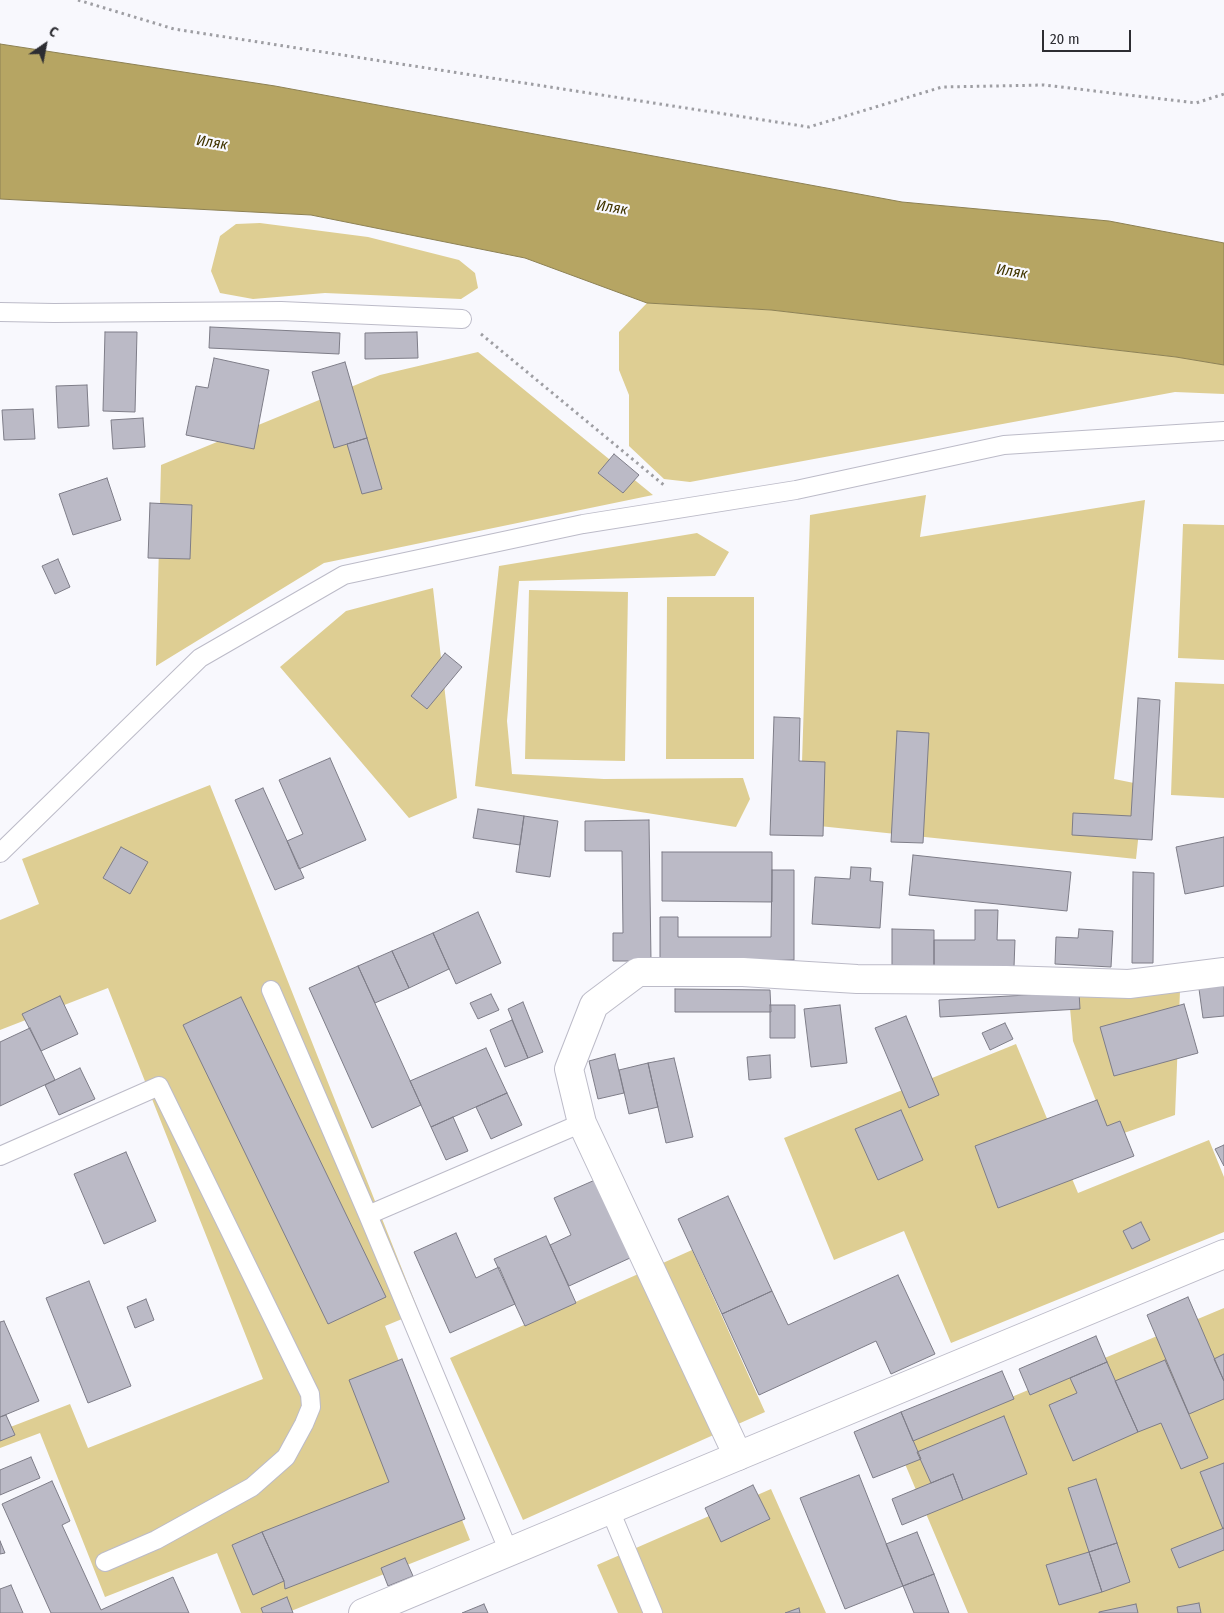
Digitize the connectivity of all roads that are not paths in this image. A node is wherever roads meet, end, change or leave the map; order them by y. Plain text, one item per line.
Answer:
1 (0, 312) edge
2 (462, 319) road end
3 (1224, 431) edge
4 (0, 852) edge
5 (1224, 972) edge
6 (271, 990) dead end
7 (582, 1124) junction
8 (0, 1156) edge
9 (368, 1215) junction
10 (1224, 1254) edge
11 (738, 1456) junction
12 (610, 1510) junction
13 (509, 1552) junction
14 (105, 1562) dead end
15 (363, 1613) edge
16 (653, 1613) edge

1 - 2 lane
3 - 4 lane
5 - 7 street
6 - 9 lane
7 - 9 lane
7 - 11 street
8 - 14 lane
9 - 13 lane
10 - 11 street
11 - 12 street
12 - 13 street
12 - 16 lane
13 - 15 street

